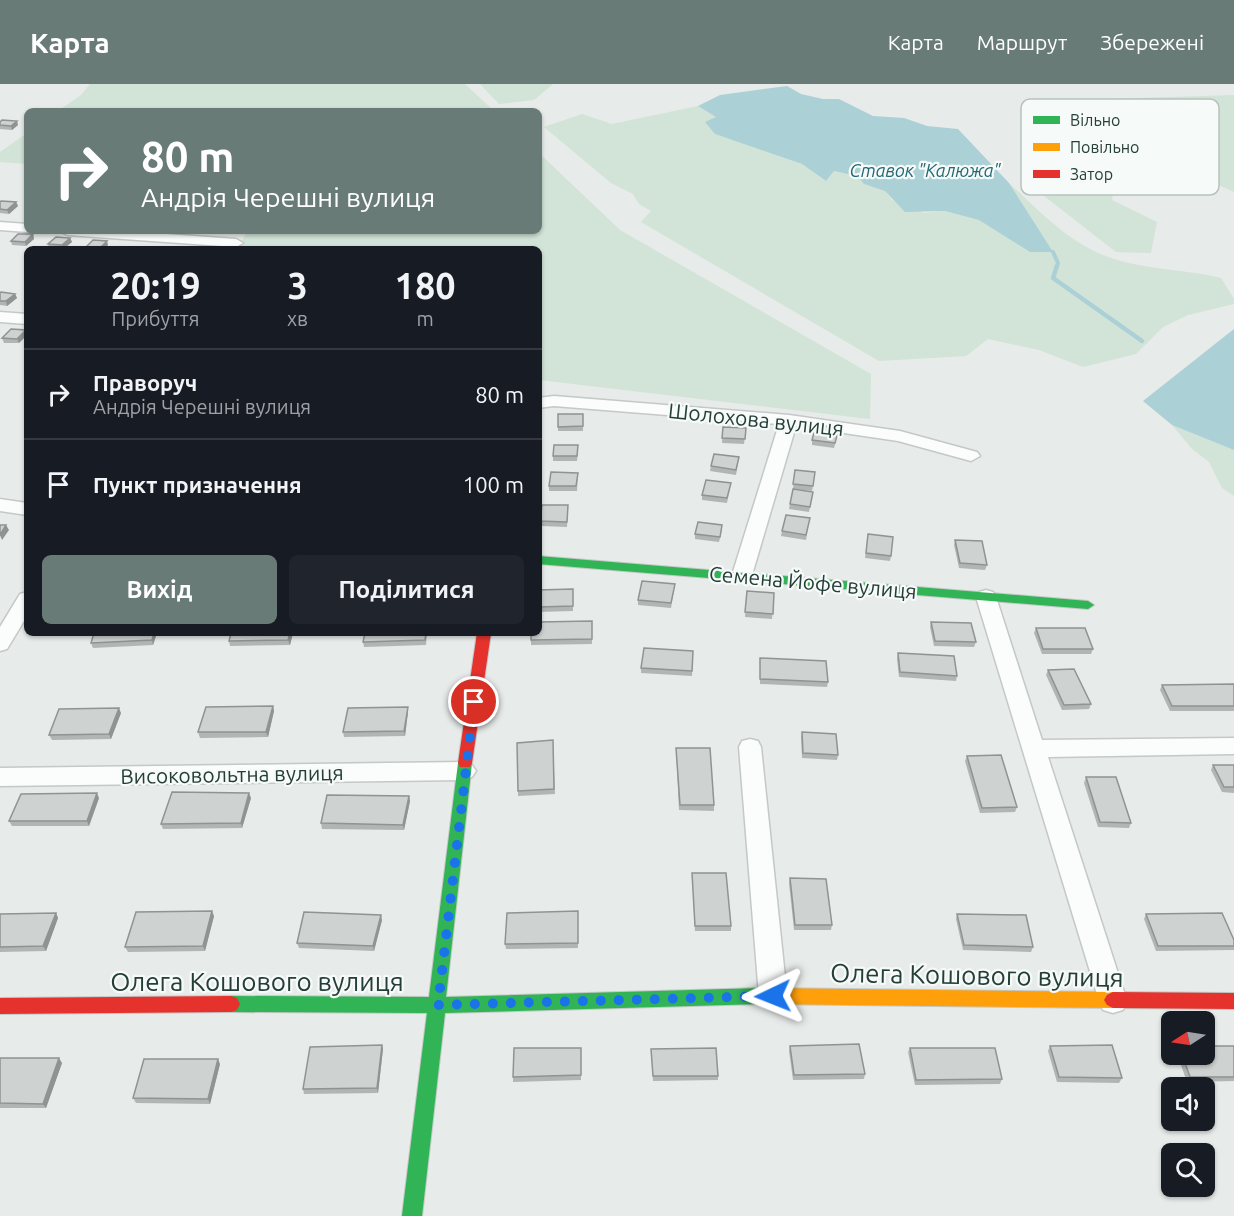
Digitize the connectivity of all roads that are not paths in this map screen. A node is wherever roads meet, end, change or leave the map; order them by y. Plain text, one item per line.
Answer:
1 (0, 226) edge
2 (24, 228) edge
3 (119, 234) edge
4 (237, 241) edge
5 (0, 317) edge
6 (24, 319) edge
7 (542, 402) edge
8 (789, 420) junction
9 (971, 456) dead end
10 (0, 505) edge
11 (24, 509) edge
12 (542, 560) edge
13 (742, 575) junction
14 (986, 597) junction
15 (1088, 605) dead end
16 (24, 608) edge
17 (484, 636) edge
18 (0, 644) edge
19 (1234, 746) edge
20 (750, 747) dead end
21 (1033, 748) junction
22 (464, 771) junction
23 (0, 777) edge
24 (773, 996) junction
25 (1113, 1001) junction
26 (1234, 1001) edge
27 (438, 1005) junction
28 (0, 1006) edge
29 (412, 1216) edge

1 - 2 street
3 - 4 street
5 - 6 street
7 - 8 street, Шолохова вулиця
8 - 9 street, Шолохова вулиця
8 - 13 street
10 - 11 street
12 - 13 street, Семена Йофе вулиця
13 - 14 street, Семена Йофе вулиця
14 - 15 street, Семена Йофе вулиця
14 - 21 street
16 - 18 street
17 - 22 street
19 - 21 street
20 - 24 street
21 - 25 street
22 - 23 street, Високовольтна вулиця
22 - 27 street
24 - 25 street, Олега Кошового вулиця
24 - 27 street, Олега Кошового вулиця
25 - 26 street, Олега Кошового вулиця
27 - 28 street, Олега Кошового вулиця
27 - 29 street

